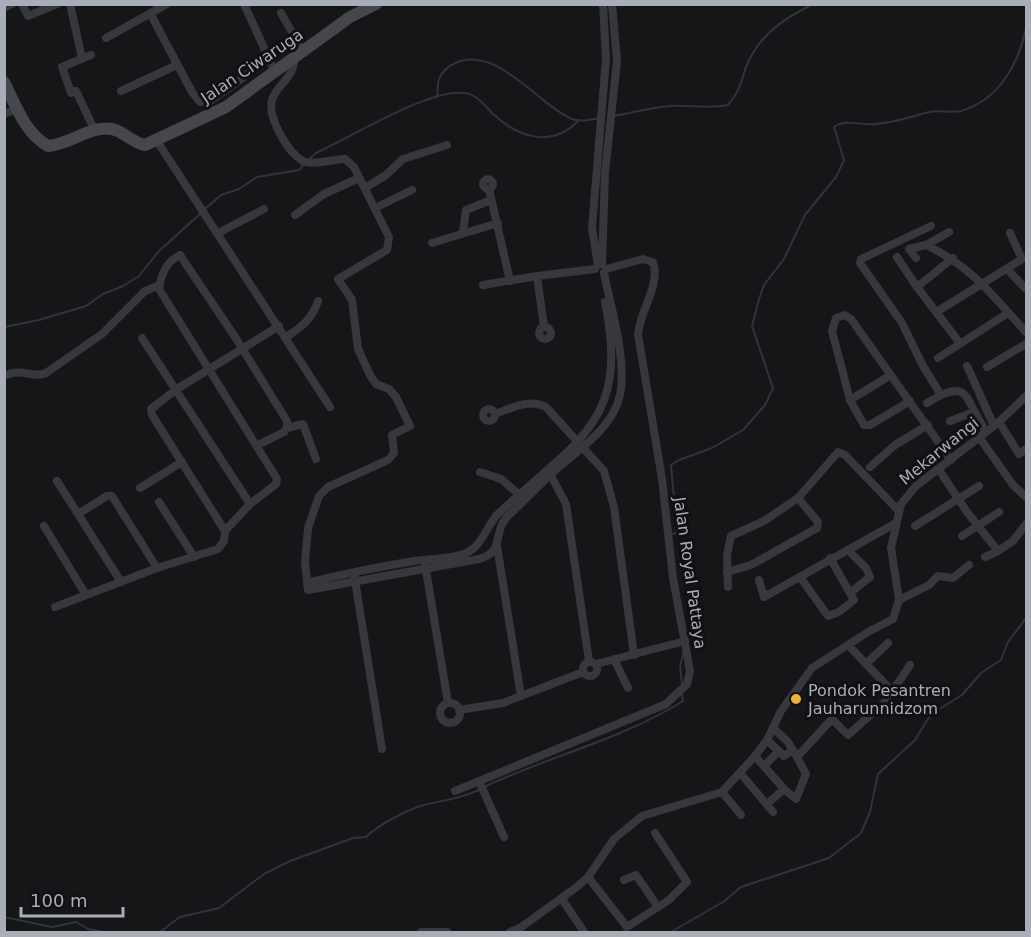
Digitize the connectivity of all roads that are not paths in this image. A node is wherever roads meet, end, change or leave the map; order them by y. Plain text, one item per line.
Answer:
1 (12, 4) edge
2 (22, 4) edge
3 (57, 4) edge
4 (70, 4) edge
5 (167, 4) edge
6 (244, 4) edge
7 (376, 4) edge
8 (603, 4) edge
9 (612, 4) edge
10 (4, 8) edge
11 (150, 13) junction
12 (281, 13) dead end
13 (106, 38) dead end
14 (299, 56) junction
15 (269, 59) junction
16 (177, 65) junction
17 (275, 72) junction
18 (4, 82) edge
19 (121, 91) dead end
20 (17, 109) junction
21 (5, 114) edge
22 (94, 131) junction
23 (158, 141) junction
24 (447, 145) dead end
25 (359, 178) junction
26 (365, 188) junction
27 (489, 189) dead end
28 (412, 190) dead end
29 (491, 201) junction
30 (375, 208) junction
31 (264, 209) dead end
32 (295, 214) dead end
33 (498, 223) junction
34 (931, 226) dead end
35 (463, 232) junction
36 (950, 232) dead end
37 (218, 233) junction
38 (1010, 233) dead end
39 (432, 243) dead end
40 (926, 244) junction
41 (897, 257) dead end
42 (916, 258) dead end
43 (953, 258) junction
44 (601, 269) junction
45 (1007, 269) junction
46 (537, 276) junction
47 (510, 281) junction
48 (160, 285) junction
49 (483, 285) dead end
50 (983, 285) junction
51 (917, 287) junction
52 (1026, 289) edge
53 (318, 301) dead end
54 (938, 311) junction
55 (1008, 313) junction
56 (279, 326) junction
57 (544, 327) dead end
58 (1026, 332) edge
59 (286, 337) junction
60 (142, 338) dead end
61 (959, 342) junction
62 (1026, 344) edge
63 (243, 349) junction
64 (938, 358) dead end
65 (967, 366) dead end
66 (987, 367) dead end
67 (209, 369) junction
68 (891, 375) junction
69 (4, 376) edge
70 (177, 389) junction
71 (941, 394) junction
72 (1026, 396) edge
73 (850, 400) junction
74 (910, 401) junction
75 (927, 403) dead end
76 (330, 407) dead end
77 (974, 412) junction
78 (495, 414) dead end
79 (950, 421) dead end
80 (997, 424) junction
81 (928, 425) junction
82 (287, 428) junction
83 (982, 434) junction
84 (258, 445) junction
85 (581, 445) junction
86 (1026, 449) edge
87 (316, 459) dead end
88 (951, 460) junction
89 (182, 462) junction
90 (870, 467) dead end
91 (939, 470) junction
92 (549, 471) junction
93 (480, 472) dead end
94 (57, 481) dead end
95 (979, 486) dead end
96 (140, 488) dead end
97 (522, 497) junction
98 (1026, 497) edge
99 (798, 498) junction
100 (957, 498) junction
101 (159, 502) dead end
102 (250, 504) junction
103 (898, 510) junction
104 (999, 512) dead end
105 (78, 514) junction
106 (896, 524) junction
107 (977, 524) junction
108 (1026, 524) edge
109 (44, 526) dead end
110 (915, 526) dead end
111 (225, 531) junction
112 (962, 536) dead end
113 (497, 546) junction
114 (848, 550) junction
115 (998, 551) junction
116 (194, 557) junction
117 (985, 557) dead end
118 (830, 558) junction
119 (425, 564) junction
120 (969, 565) dead end
121 (157, 568) junction
122 (727, 572) junction
123 (354, 575) junction
124 (800, 577) junction
125 (759, 580) dead end
126 (121, 582) junction
127 (728, 587) dead end
128 (850, 592) junction
129 (86, 595) junction
130 (899, 600) junction
131 (55, 607) dead end
132 (685, 641) junction
133 (888, 643) dead end
134 (848, 645) junction
135 (634, 655) junction
136 (614, 659) junction
137 (592, 663) junction
138 (866, 664) junction
139 (910, 665) dead end
140 (628, 688) dead end
141 (891, 690) junction
142 (521, 696) junction
143 (448, 703) junction
144 (459, 710) junction
145 (773, 728) junction
146 (767, 740) junction
147 (382, 748) dead end
148 (779, 751) junction
149 (795, 753) junction
150 (755, 756) junction
151 (764, 766) junction
152 (741, 774) junction
153 (479, 781) junction
154 (784, 789) junction
155 (455, 791) dead end
156 (722, 792) junction
157 (741, 814) dead end
158 (655, 833) dead end
159 (504, 837) dead end
160 (588, 877) junction
161 (624, 880) dead end
162 (562, 899) junction
163 (658, 907) junction
164 (424, 932) edge
165 (447, 933) edge
166 (510, 933) edge
167 (584, 933) edge

1 - 10 street
2 - 3 street
4 - 22 street
5 - 11 street
6 - 15 street
7 - 14 street, Jalan Ciwaruga
8 - 44 street
9 - 44 street
11 - 13 street
11 - 16 street
12 - 14 street
14 - 17 street, Jalan Ciwaruga
14 - 25 street
15 - 16 street
15 - 17 street
16 - 19 street
17 - 23 street, Jalan Ciwaruga
18 - 20 street
20 - 21 street
20 - 22 street
22 - 23 street
23 - 37 street
24 - 26 street
25 - 26 street
25 - 32 street
26 - 30 street
27 - 29 street
28 - 30 street
29 - 33 street
29 - 35 street
30 - 123 street
31 - 37 street
33 - 35 street
33 - 47 street
34 - 71 street
35 - 39 street
36 - 40 street
37 - 56 street
38 - 45 street
40 - 42 street
40 - 43 street
41 - 51 street
43 - 50 street
43 - 51 street
44 - 46 street
44 - 85 street
44 - 132 street, Jalan Royal Pattaya
45 - 50 street
45 - 52 street
46 - 47 street
46 - 57 street
47 - 49 street
48 - 63 street
48 - 67 street
48 - 69 street
50 - 54 street
50 - 55 street
51 - 54 street
53 - 59 street
54 - 61 street
55 - 58 street
55 - 61 street
56 - 59 street
56 - 63 street
59 - 76 street
60 - 70 street
61 - 64 street
62 - 66 street
63 - 67 street
63 - 82 street
65 - 80 street
67 - 70 street
67 - 84 street
68 - 73 street
68 - 73 street
68 - 74 street
70 - 89 street
70 - 102 street
71 - 75 street
71 - 77 street
72 - 80 street, Mekarwangi
73 - 74 street
74 - 81 street
77 - 79 street
77 - 83 street
78 - 85 street
80 - 83 street, Mekarwangi
80 - 86 street
81 - 88 street
81 - 90 street
82 - 84 street
82 - 87 street
83 - 88 street, Mekarwangi
83 - 98 street
84 - 102 street
85 - 92 street
85 - 135 street
88 - 91 street, Mekarwangi
89 - 96 street
89 - 111 street
91 - 100 street
91 - 103 street, Mekarwangi
92 - 97 street
92 - 137 street
93 - 97 street
94 - 105 street
95 - 100 street
97 - 113 street
97 - 119 street
99 - 103 street
99 - 122 street
99 - 122 street
100 - 107 street
100 - 110 street
101 - 116 street
102 - 111 street
103 - 106 street, Mekarwangi
104 - 107 street
105 - 121 street
105 - 126 street
106 - 114 street
106 - 130 street, Mekarwangi
107 - 112 street
107 - 115 street
108 - 115 street
109 - 129 street
111 - 116 street
113 - 119 street
113 - 142 street
114 - 118 street
114 - 128 street
115 - 117 street
116 - 121 street
118 - 124 street
118 - 128 street
119 - 123 street
119 - 143 street
120 - 130 street
121 - 126 street
122 - 127 street
123 - 147 street
124 - 125 street
124 - 128 street
126 - 129 street
129 - 131 street
130 - 134 street, Mekarwangi
132 - 135 street
132 - 153 street, Jalan Royal Pattaya
133 - 138 street
134 - 138 street
134 - 145 street
135 - 136 street
136 - 137 street
136 - 140 street
137 - 142 street
138 - 141 street
139 - 141 street
141 - 149 street
142 - 144 street
143 - 144 street
143 - 144 street
145 - 146 street
145 - 149 street
146 - 148 street
146 - 150 street
148 - 149 street
148 - 151 street
149 - 154 street
150 - 151 street
150 - 152 street
151 - 154 street
152 - 154 street
152 - 156 street
153 - 155 street, Jalan Royal Pattaya
153 - 159 street
156 - 157 street
156 - 160 street
158 - 163 street
160 - 162 street
160 - 163 street
161 - 163 street
162 - 166 street
162 - 167 street
164 - 165 street

